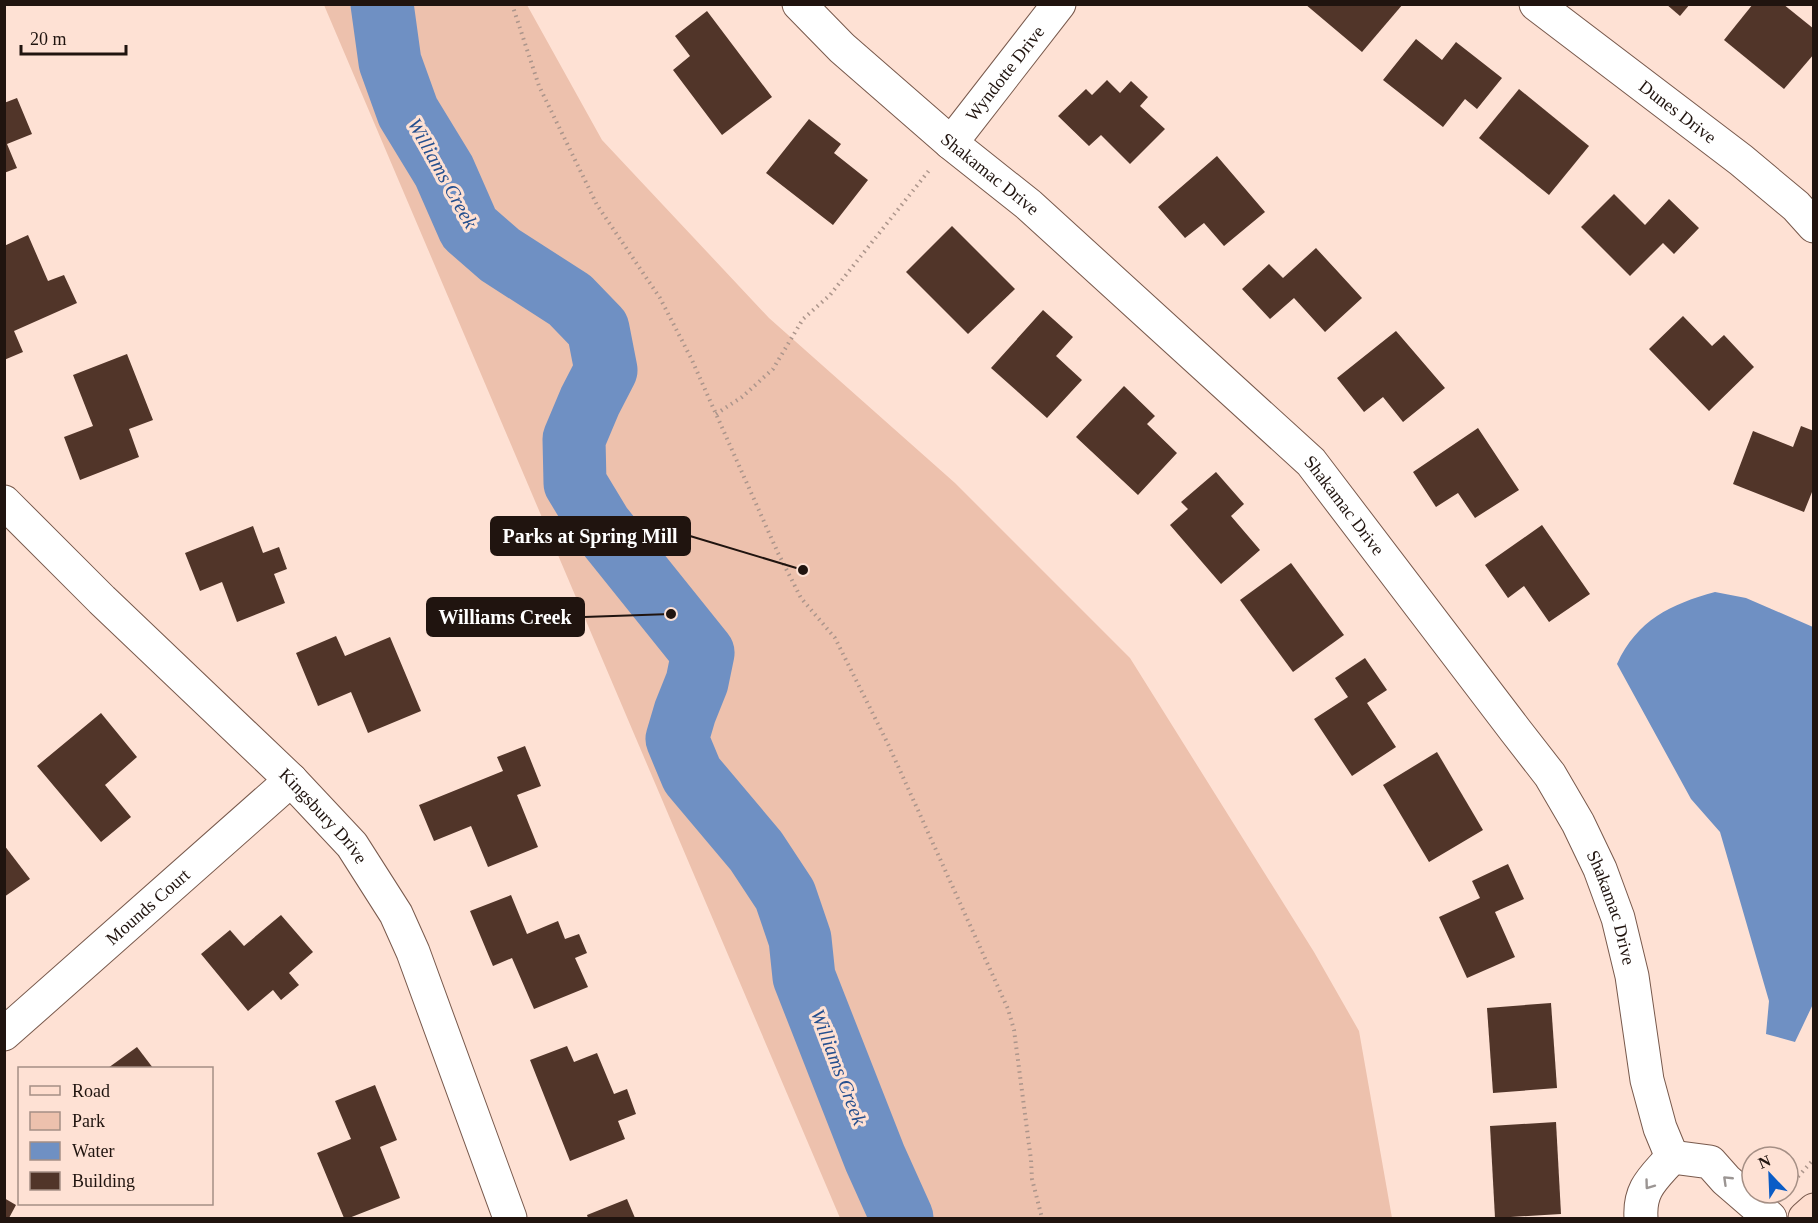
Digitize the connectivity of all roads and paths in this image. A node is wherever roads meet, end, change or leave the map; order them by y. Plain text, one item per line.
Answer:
1 (512, 4) edge
2 (799, 4) edge
3 (1059, 4) edge
4 (1536, 4) edge
5 (951, 143) junction
6 (1814, 226) edge
7 (716, 414) junction
8 (4, 502) edge
9 (291, 780) junction
10 (4, 1034) edge
11 (1672, 1157) junction
12 (1814, 1159) edge
13 (1800, 1174) edge
14 (1814, 1210) edge
15 (510, 1218) edge
16 (1042, 1218) edge
17 (1641, 1218) edge
18 (1770, 1218) edge
19 (1805, 1218) edge

1 - 7 path
2 - 5 street, Shakamac Drive
3 - 5 street, Wyndotte Drive
4 - 6 street, Dunes Drive
5 - 7 path
5 - 11 street, Shakamac Drive
7 - 16 path
8 - 9 street, Kingsbury Drive
9 - 10 street, Mounds Court
9 - 15 street, Kingsbury Drive
11 -> 17 street
18 -> 11 street
12 - 13 path
14 - 19 street

